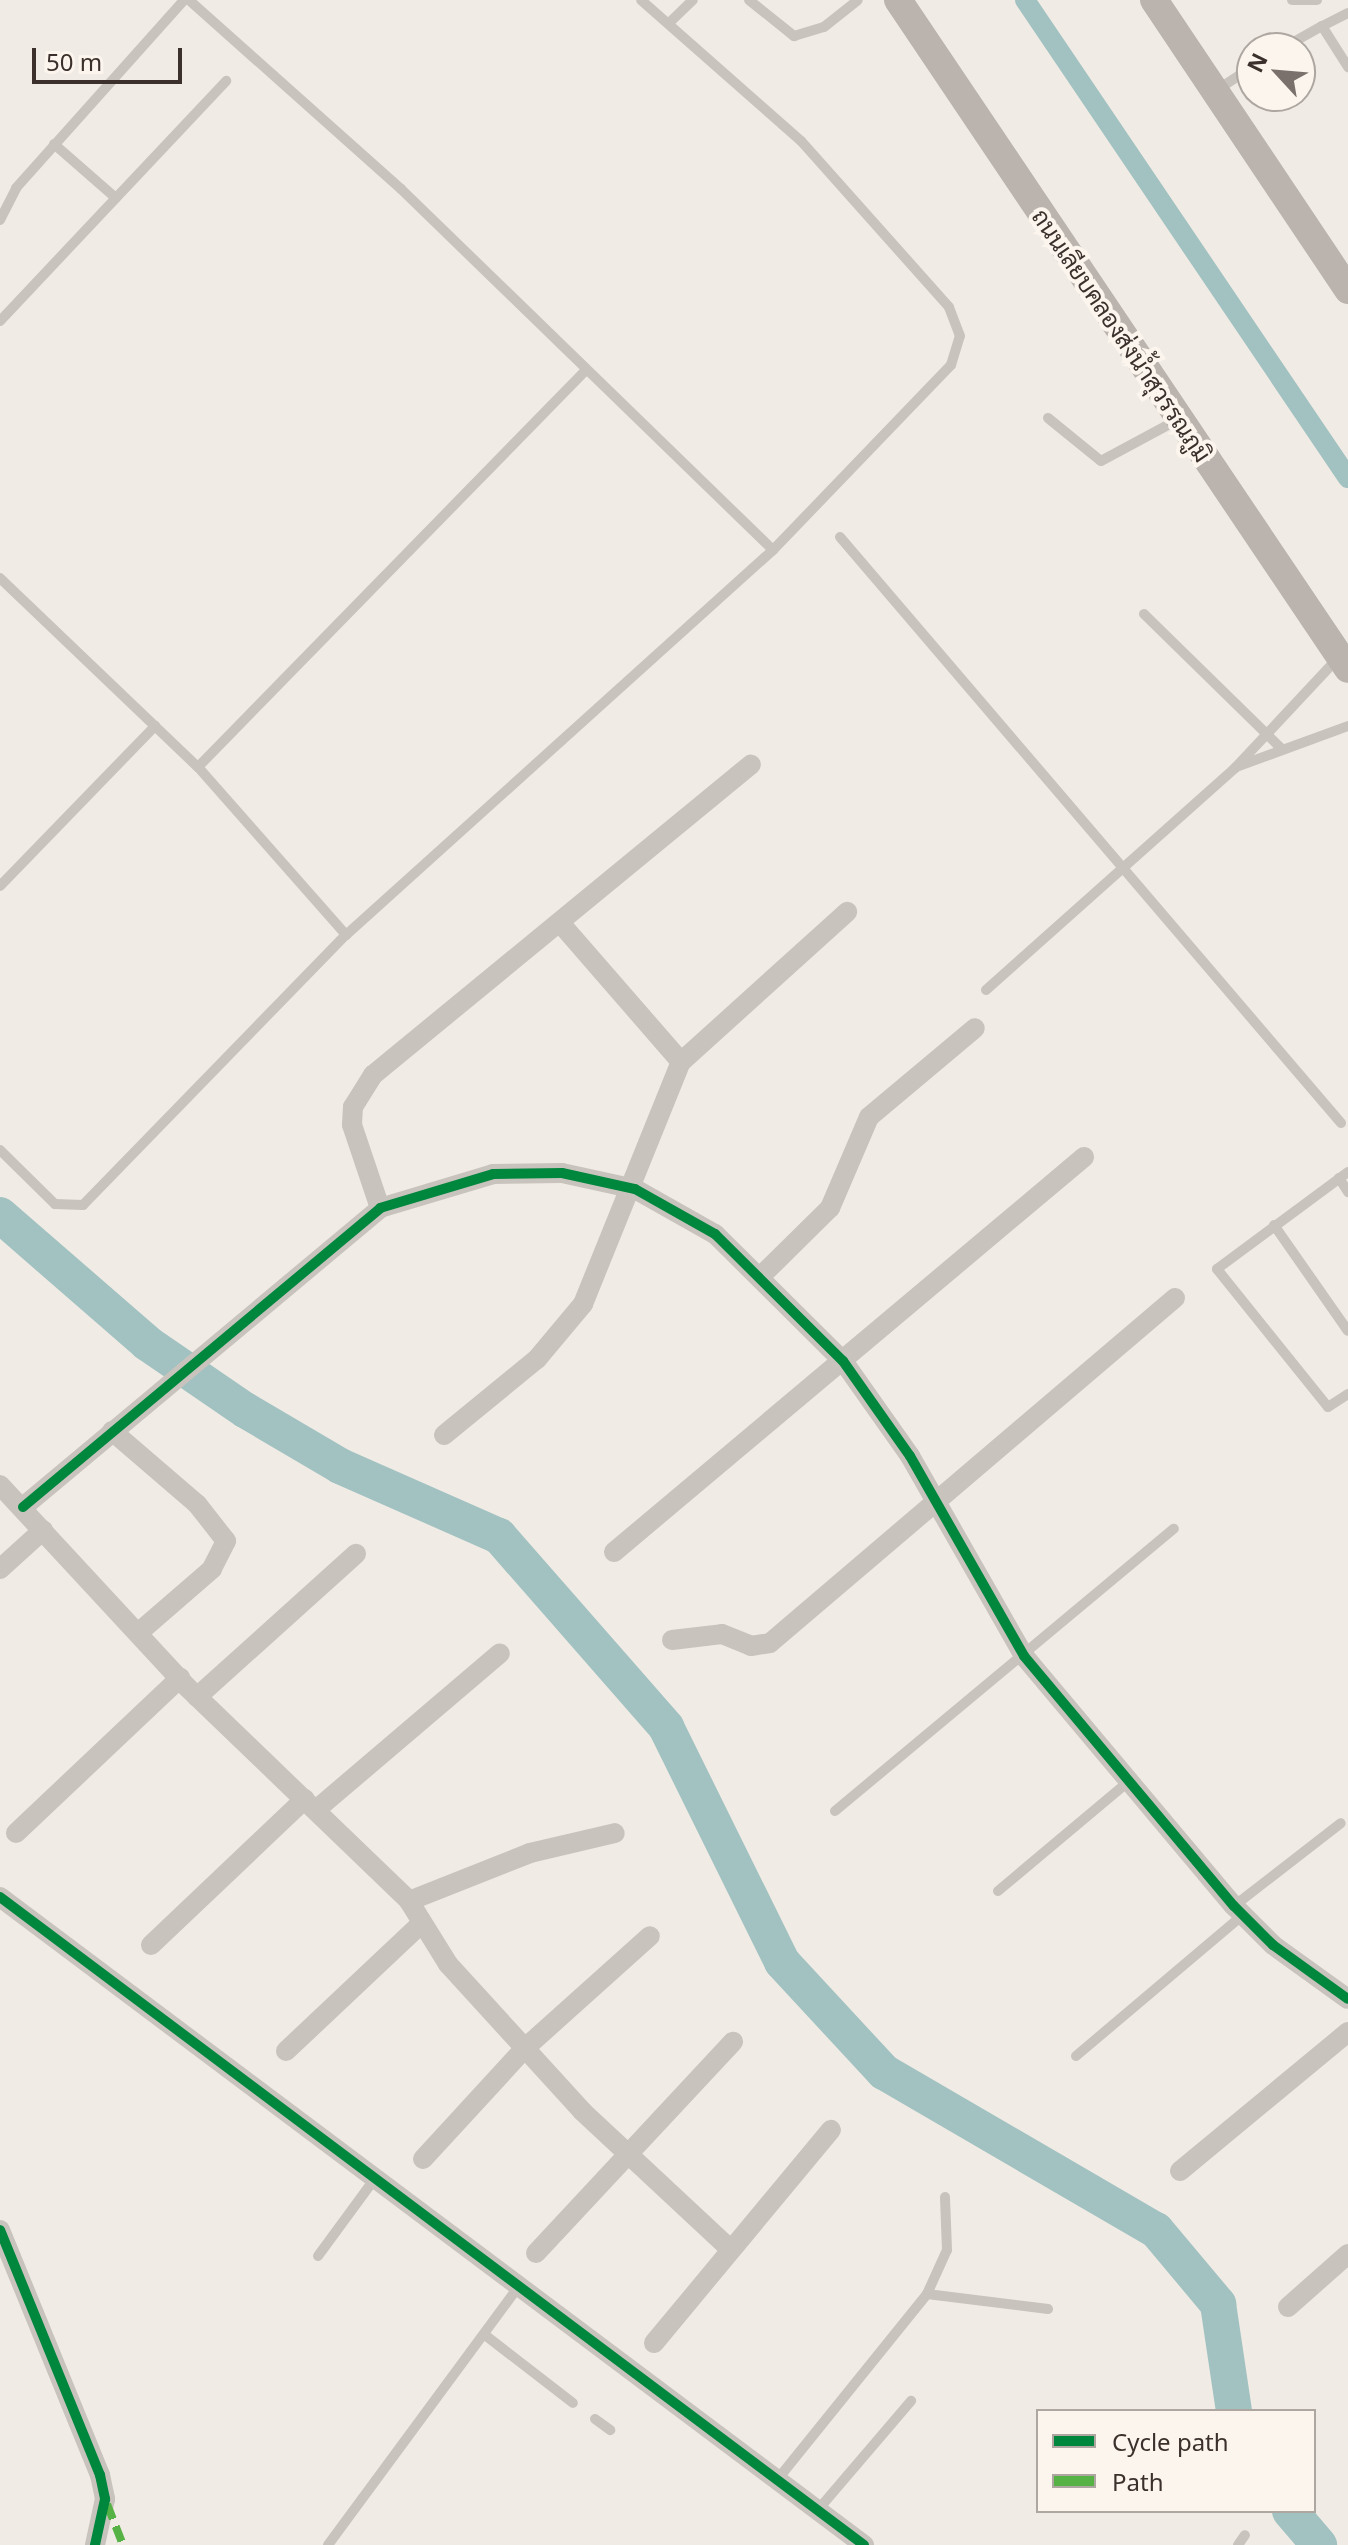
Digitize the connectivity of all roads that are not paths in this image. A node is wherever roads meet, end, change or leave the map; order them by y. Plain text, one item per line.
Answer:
1 (187, 0) edge
2 (641, 0) edge
3 (693, 0) edge
4 (749, 0) edge
5 (858, 0) edge
6 (898, 0) edge
7 (1154, 0) edge
8 (1292, 0) edge
9 (1317, 0) edge
10 (1348, 13) edge
11 (669, 23) junction
12 (1322, 26) junction
13 (1311, 32) edge
14 (1348, 67) edge
15 (1236, 77) edge
16 (226, 81) dead end
17 (1215, 91) junction
18 (54, 144) junction
19 (116, 198) junction
20 (0, 220) edge
21 (1348, 290) edge
22 (0, 321) edge
23 (584, 372) junction
24 (1048, 418) dead end
25 (1179, 419) junction
26 (840, 537) dead end
27 (773, 550) junction
28 (0, 578) edge
29 (1144, 614) dead end
30 (1344, 663) edge
31 (155, 726) junction
32 (1348, 726) edge
33 (1262, 733) junction
34 (1282, 749) junction
35 (751, 765) dead end
36 (198, 767) junction
37 (1235, 768) junction
38 (1121, 866) junction
39 (0, 886) edge
40 (847, 912) dead end
41 (562, 925) junction
42 (346, 935) junction
43 (986, 990) dead end
44 (975, 1028) dead end
45 (681, 1062) junction
46 (1341, 1123) dead end
47 (0, 1150) edge
48 (1084, 1157) dead end
49 (1344, 1175) edge
50 (635, 1189) junction
51 (1348, 1192) edge
52 (380, 1208) junction
53 (1274, 1225) junction
54 (763, 1274) junction
55 (1175, 1298) dead end
56 (1348, 1331) edge
57 (843, 1361) junction
58 (1348, 1394) edge
59 (112, 1431) junction
60 (444, 1435) dead end
61 (0, 1485) edge
62 (935, 1501) junction
63 (23, 1507) junction
64 (1174, 1529) dead end
65 (43, 1530) junction
66 (614, 1552) dead end
67 (356, 1554) dead end
68 (0, 1569) edge
69 (138, 1633) junction
70 (672, 1640) dead end
71 (500, 1653) dead end
72 (1024, 1656) junction
73 (180, 1678) junction
74 (197, 1697) junction
75 (1129, 1781) junction
76 (311, 1804) junction
77 (835, 1811) dead end
78 (1341, 1823) dead end
79 (16, 1833) dead end
80 (615, 1833) dead end
81 (998, 1891) dead end
82 (0, 1897) edge
83 (409, 1901) junction
84 (1238, 1910) junction
85 (422, 1923) junction
86 (650, 1936) dead end
87 (151, 1945) dead end
88 (1348, 1999) edge
89 (1348, 2032) edge
90 (733, 2042) dead end
91 (524, 2049) junction
92 (286, 2051) dead end
93 (1076, 2056) dead end
94 (831, 2130) dead end
95 (629, 2155) junction
96 (423, 2159) dead end
97 (1180, 2171) dead end
98 (373, 2181) junction
99 (945, 2197) dead end
100 (0, 2230) edge
101 (730, 2249) junction
102 (536, 2253) dead end
103 (1348, 2254) edge
104 (318, 2256) dead end
105 (516, 2290) junction
106 (927, 2294) junction
107 (1288, 2307) dead end
108 (1048, 2309) dead end
109 (485, 2335) junction
110 (654, 2343) dead end
111 (911, 2401) dead end
112 (573, 2403) dead end
113 (595, 2419) dead end
114 (610, 2430) dead end
115 (776, 2482) junction
116 (817, 2511) junction
117 (1245, 2535) dead end
118 (95, 2545) edge
119 (328, 2545) edge
120 (864, 2545) edge
121 (1238, 2545) edge

1 - 18 lane
1 - 23 lane
2 - 11 lane
3 - 11 lane
4 - 5 lane
6 - 25 main road, ถนนเลียบคลองส่งน้ำสุวรรณภูมิ
7 - 17 main road
8 - 9 lane
10 - 12 lane
11 - 27 lane
12 - 13 lane
12 - 14 lane
15 - 17 lane
16 - 19 lane
17 - 21 main road
18 - 19 lane
18 - 20 lane
19 - 22 lane
23 - 27 lane
23 - 36 lane
24 - 25 lane
25 - 30 main road, ถนนเลียบคลองส่งน้ำสุวรรณภูมิ
26 - 38 lane
27 - 42 lane
28 - 31 lane
29 - 33 lane
30 - 33 lane
31 - 36 lane
31 - 39 lane
32 - 34 lane
33 - 34 lane
33 - 37 lane
34 - 37 lane
35 - 41 street
36 - 42 lane
37 - 38 lane
38 - 43 lane
38 - 46 lane
40 - 45 street
41 - 45 street
41 - 52 street
42 - 47 lane
44 - 54 street
45 - 50 street
48 - 57 street
49 - 51 lane
49 - 53 lane
50 - 52 street
50 - 54 street
50 - 60 street
52 - 59 street
53 - 56 lane
53 - 58 lane
54 - 57 street
55 - 62 street
57 - 62 street
57 - 66 street
59 - 63 street
59 - 69 street
61 - 63 street
62 - 70 street
62 - 72 street
63 - 65 street
64 - 72 lane
65 - 68 street
65 - 69 street
67 - 74 street
69 - 73 street
71 - 76 street
72 - 75 street
72 - 77 lane
73 - 74 street
73 - 79 street
74 - 76 street
75 - 81 lane
75 - 84 street
76 - 83 street
76 - 87 street
78 - 84 lane
80 - 83 street
82 - 98 street
83 - 85 street
84 - 88 street
84 - 93 lane
85 - 91 street
85 - 92 street
86 - 91 street
89 - 97 street
90 - 95 street
91 - 95 street
91 - 96 street
94 - 101 street
95 - 101 street
95 - 102 street
98 - 104 lane
98 - 105 street
99 - 106 lane
100 - 118 street
101 - 110 street
103 - 107 street
105 - 109 lane
105 - 115 street
106 - 108 lane
106 - 115 lane
109 - 112 lane
109 - 119 lane
111 - 116 lane
113 - 114 lane
115 - 116 street
116 - 120 street
117 - 121 lane

